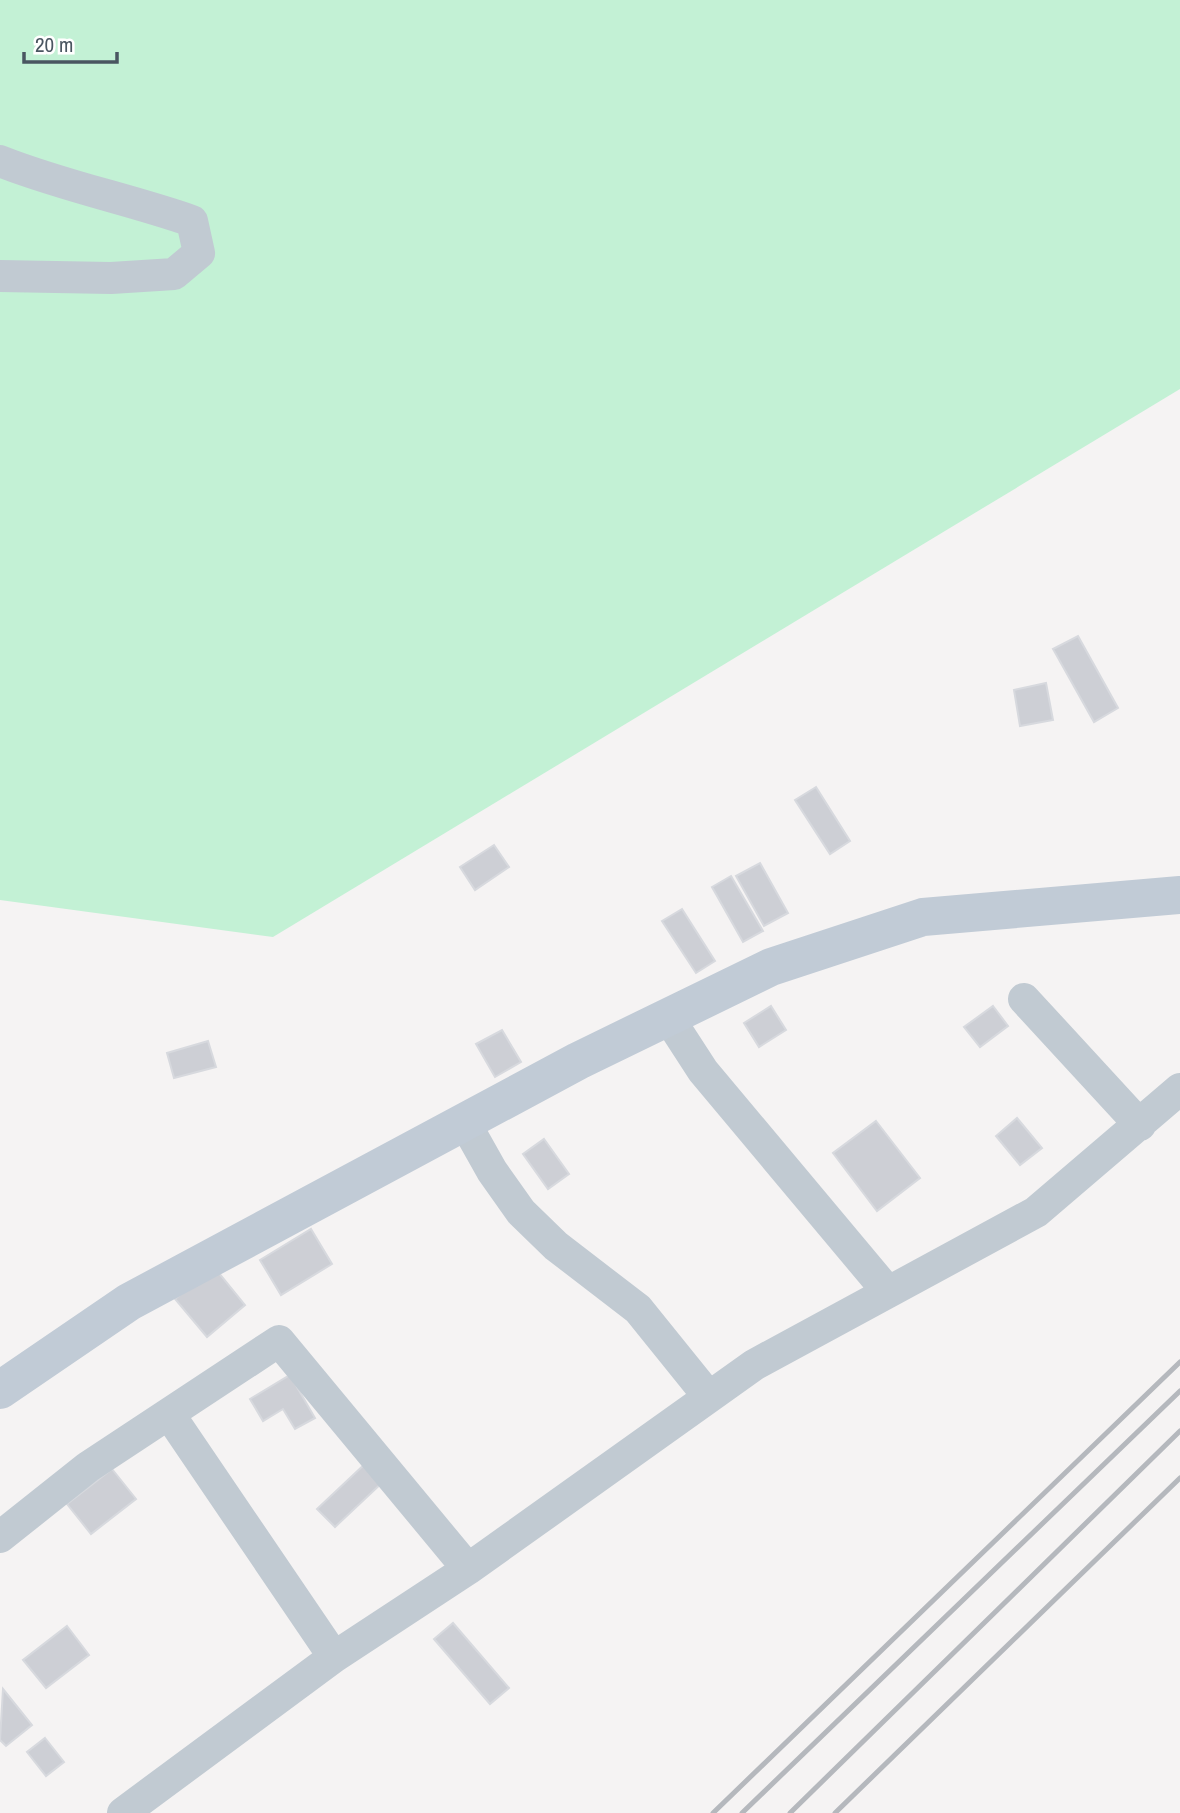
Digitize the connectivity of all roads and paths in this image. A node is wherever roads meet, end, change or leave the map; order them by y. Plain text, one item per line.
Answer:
1 (0, 162) edge
2 (0, 276) edge
3 (1180, 895) edge
4 (1024, 999) dead end
5 (668, 1017) junction
6 (1180, 1089) edge
7 (465, 1123) junction
8 (1140, 1125) junction
9 (888, 1292) junction
10 (0, 1390) edge
11 (709, 1397) junction
12 (169, 1414) junction
13 (0, 1537) edge
14 (468, 1569) junction
15 (334, 1657) junction
16 (123, 1813) edge

1 - 2 street
3 - 5 street
4 - 8 street
5 - 7 street
5 - 9 street
6 - 8 street
7 - 10 street
7 - 11 street
8 - 9 street
9 - 11 street
11 - 14 street
12 - 13 street
12 - 14 street
12 - 15 street
14 - 15 street
15 - 16 street

